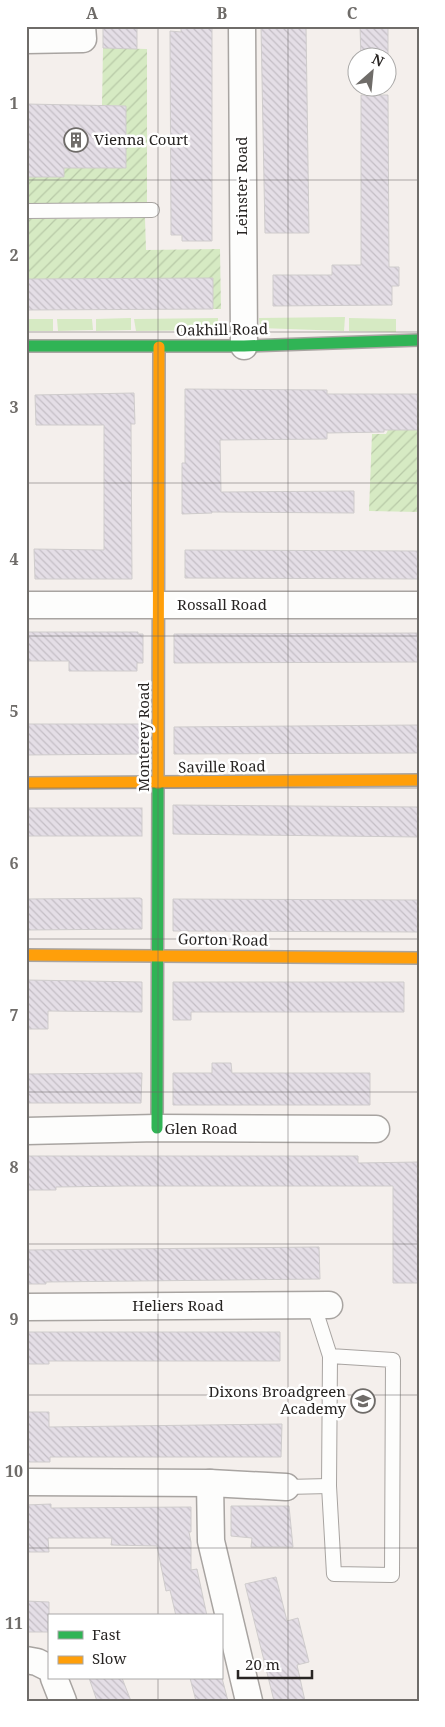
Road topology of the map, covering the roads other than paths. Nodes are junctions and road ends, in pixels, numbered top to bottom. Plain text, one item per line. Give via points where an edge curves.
1 (242, 26) edge
2 (82, 33) edge
3 (26, 40) edge
4 (152, 210) dead end
5 (26, 211) edge
6 (419, 340) edge
7 (26, 346) edge
8 (159, 346) junction
9 (244, 346) junction
10 (159, 604) junction
11 (26, 605) edge
12 (419, 605) edge
13 (419, 780) edge
14 (26, 783) edge
15 (159, 783) junction
16 (26, 955) edge
17 (158, 955) junction
18 (419, 958) edge
19 (158, 1128) junction
20 (376, 1129) dead end
21 (26, 1130) edge
22 (322, 1306) joint
23 (26, 1308) edge
24 (330, 1356) junction
25 (26, 1482) edge
26 (210, 1483) junction
27 (329, 1486) junction
28 (286, 1487) joint
29 (26, 1660) edge
30 (48, 1668) edge
31 (55, 1680) edge
32 (63, 1701) edge
33 (250, 1701) edge

1 - 9 street, Leinster Road
2 - 3 street
4 - 5 lane
6 - 9 street, Oakhill Road
7 - 8 street, Oakhill Road
8 - 9 street, Oakhill Road
8 - 10 street, Monterey Road
10 - 11 street, Rossall Road
10 - 12 street, Rossall Road
10 - 15 street, Monterey Road
13 - 15 street, Saville Road
14 - 15 street, Saville Road
15 - 17 street, Monterey Road
16 - 17 street, Gorton Road
17 - 18 street, Gorton Road
17 - 19 street, Monterey Road
19 - 20 street, Glen Road
19 - 21 street, Glen Road
22 - 23 street, Heliers Road
22 - 24 lane
24 - 27 lane
24 - 27 lane via 393,1360 392,1575 334,1574
25 - 26 street
26 - 28 street
26 - 33 street via 211,1541
27 - 28 lane
29 - 30 street
31 - 32 street

